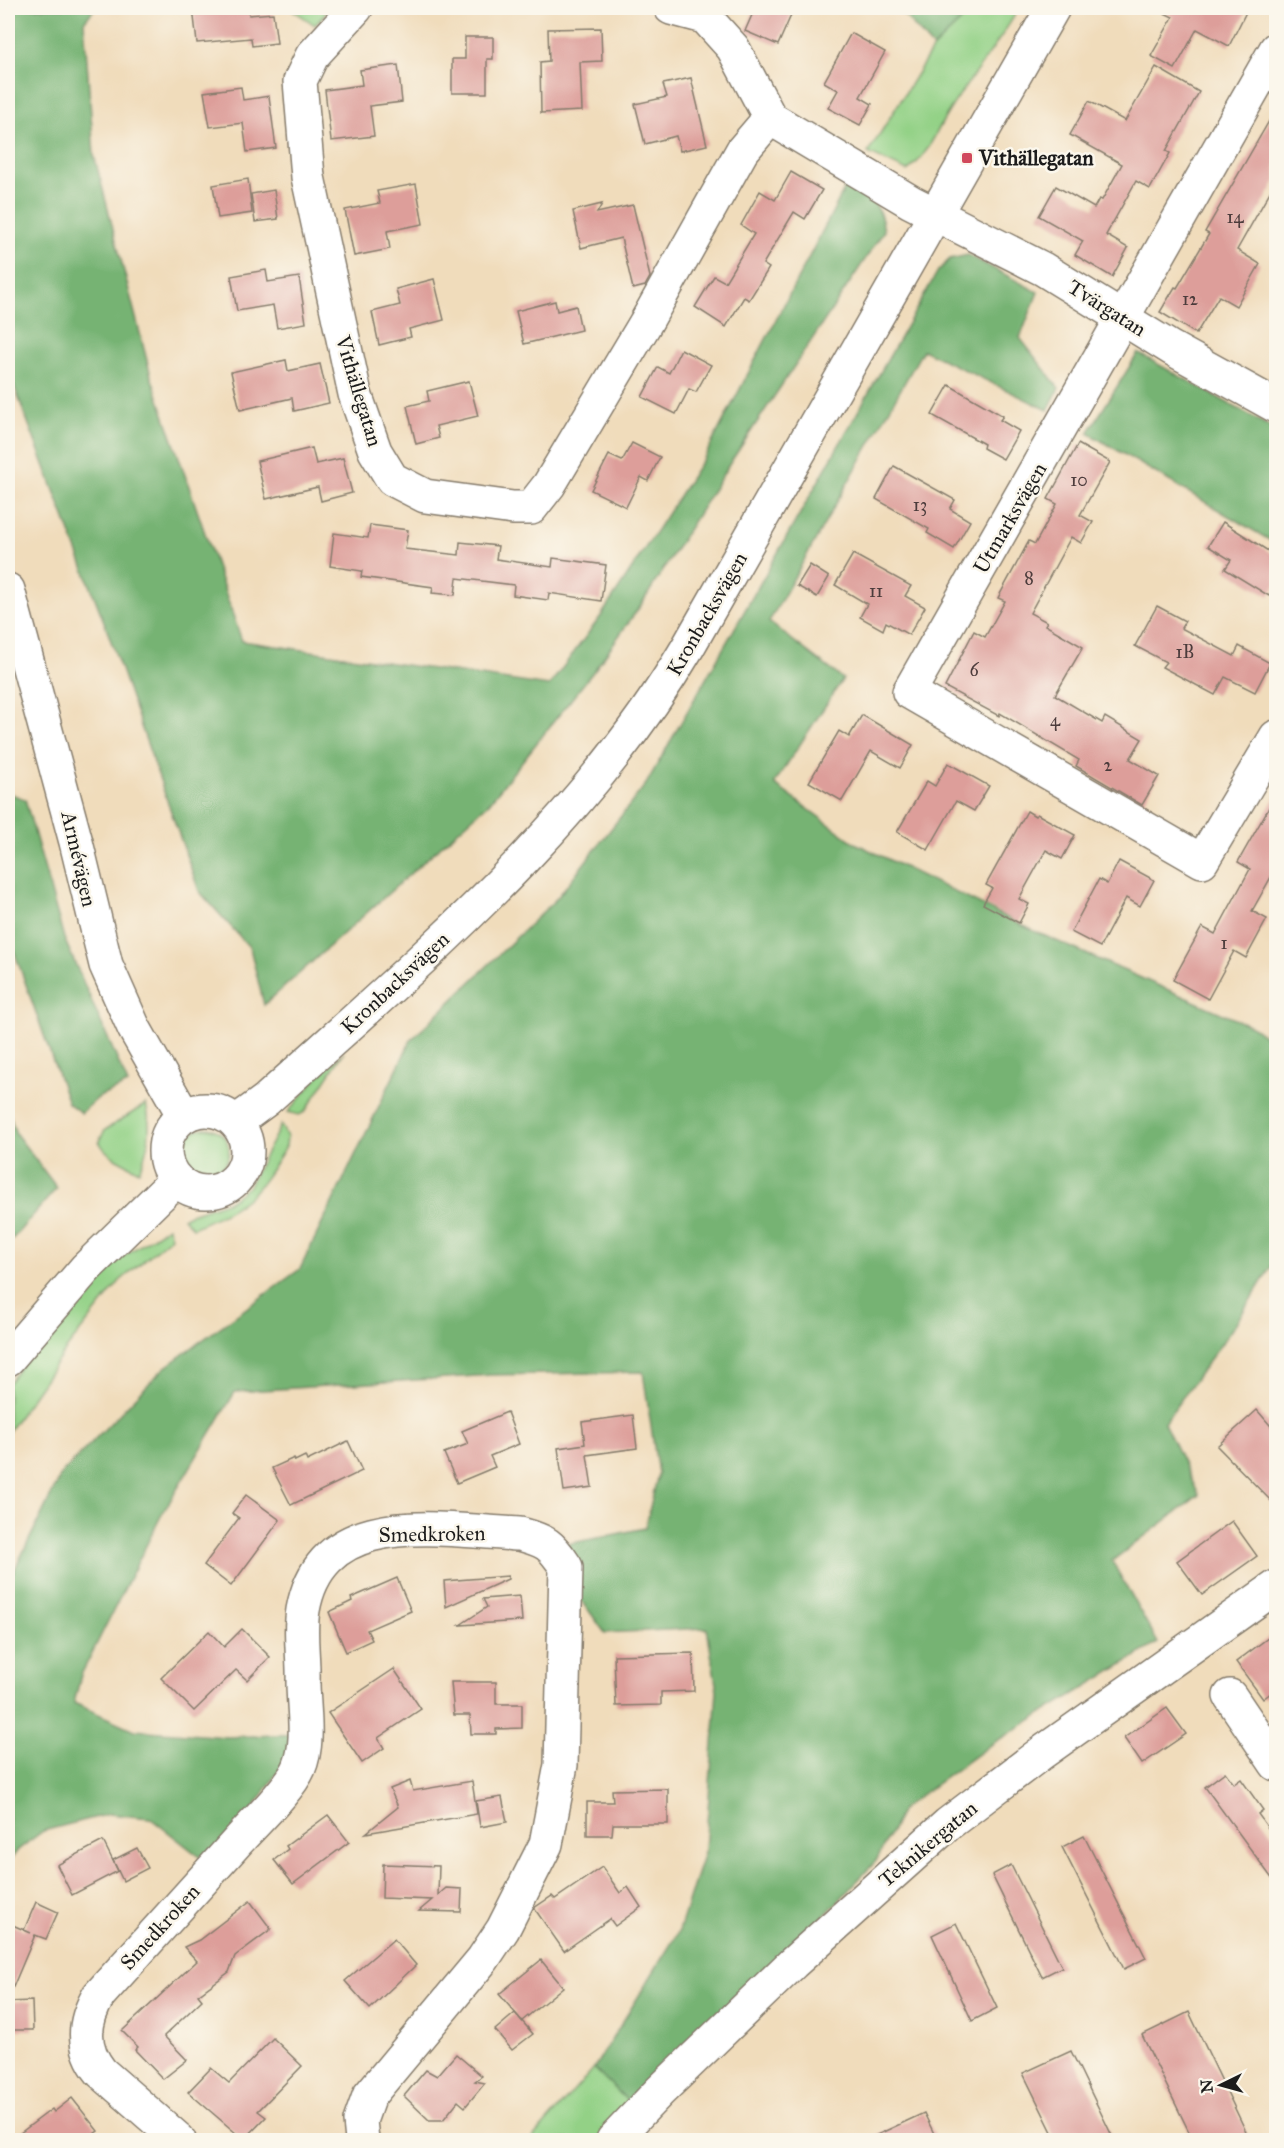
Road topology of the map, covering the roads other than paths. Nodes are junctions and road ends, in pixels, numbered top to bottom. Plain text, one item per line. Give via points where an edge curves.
1 (356, 8) edge
2 (671, 8) edge
3 (1053, 8) edge
4 (1276, 49) edge
5 (770, 118) junction
6 (935, 214) junction
7 (1122, 318) junction
8 (1276, 406) edge
9 (8, 590) edge
10 (1276, 736) edge
11 (184, 1116) junction
12 (236, 1122) junction
13 (176, 1180) junction
14 (8, 1359) edge
15 (1276, 1587) edge
16 (1230, 1696) dead end
17 (1276, 1764) edge
18 (179, 2140) edge
19 (362, 2140) edge
20 (613, 2140) edge

1 - 5 street, Vithällegatan via 312,56 300,81 308,177 355,394 375,450 392,479 425,496 531,508 549,485 645,324 741,151
2 - 5 street via 705,18 733,48
3 - 6 street, Kronbacksvägen
4 - 7 street, Utmarksvägen
5 - 6 street
6 - 7 street, Tvärgatan via 1043,269
6 - 12 street, Kronbacksvägen via 688,647 635,730 596,781 492,891 291,1077
7 - 8 street, Tvärgatan
7 - 10 street, Utmarksvägen via 909,692 1202,861
9 - 11 street, Armévägen via 105,964 134,1028
11 - 12 street via 195,1111 217,1111
11 - 13 street via 175,1124 165,1146 165,1158
12 - 13 street via 247,1152 235,1181 212,1192 192,1190
13 - 14 street via 86,1268
15 - 20 street, Teknikergatan via 948,1824 793,1963
16 - 17 street
18 - 19 street, Smedkroken via 93,2061 86,2039 88,2014 99,1995 262,1815 299,1768 304,1745 302,1619 309,1589 328,1557 346,1543 378,1531 520,1534 542,1540 553,1546 566,1567 561,1765 546,1844 503,1929 483,1959 369,2096 360,2121

